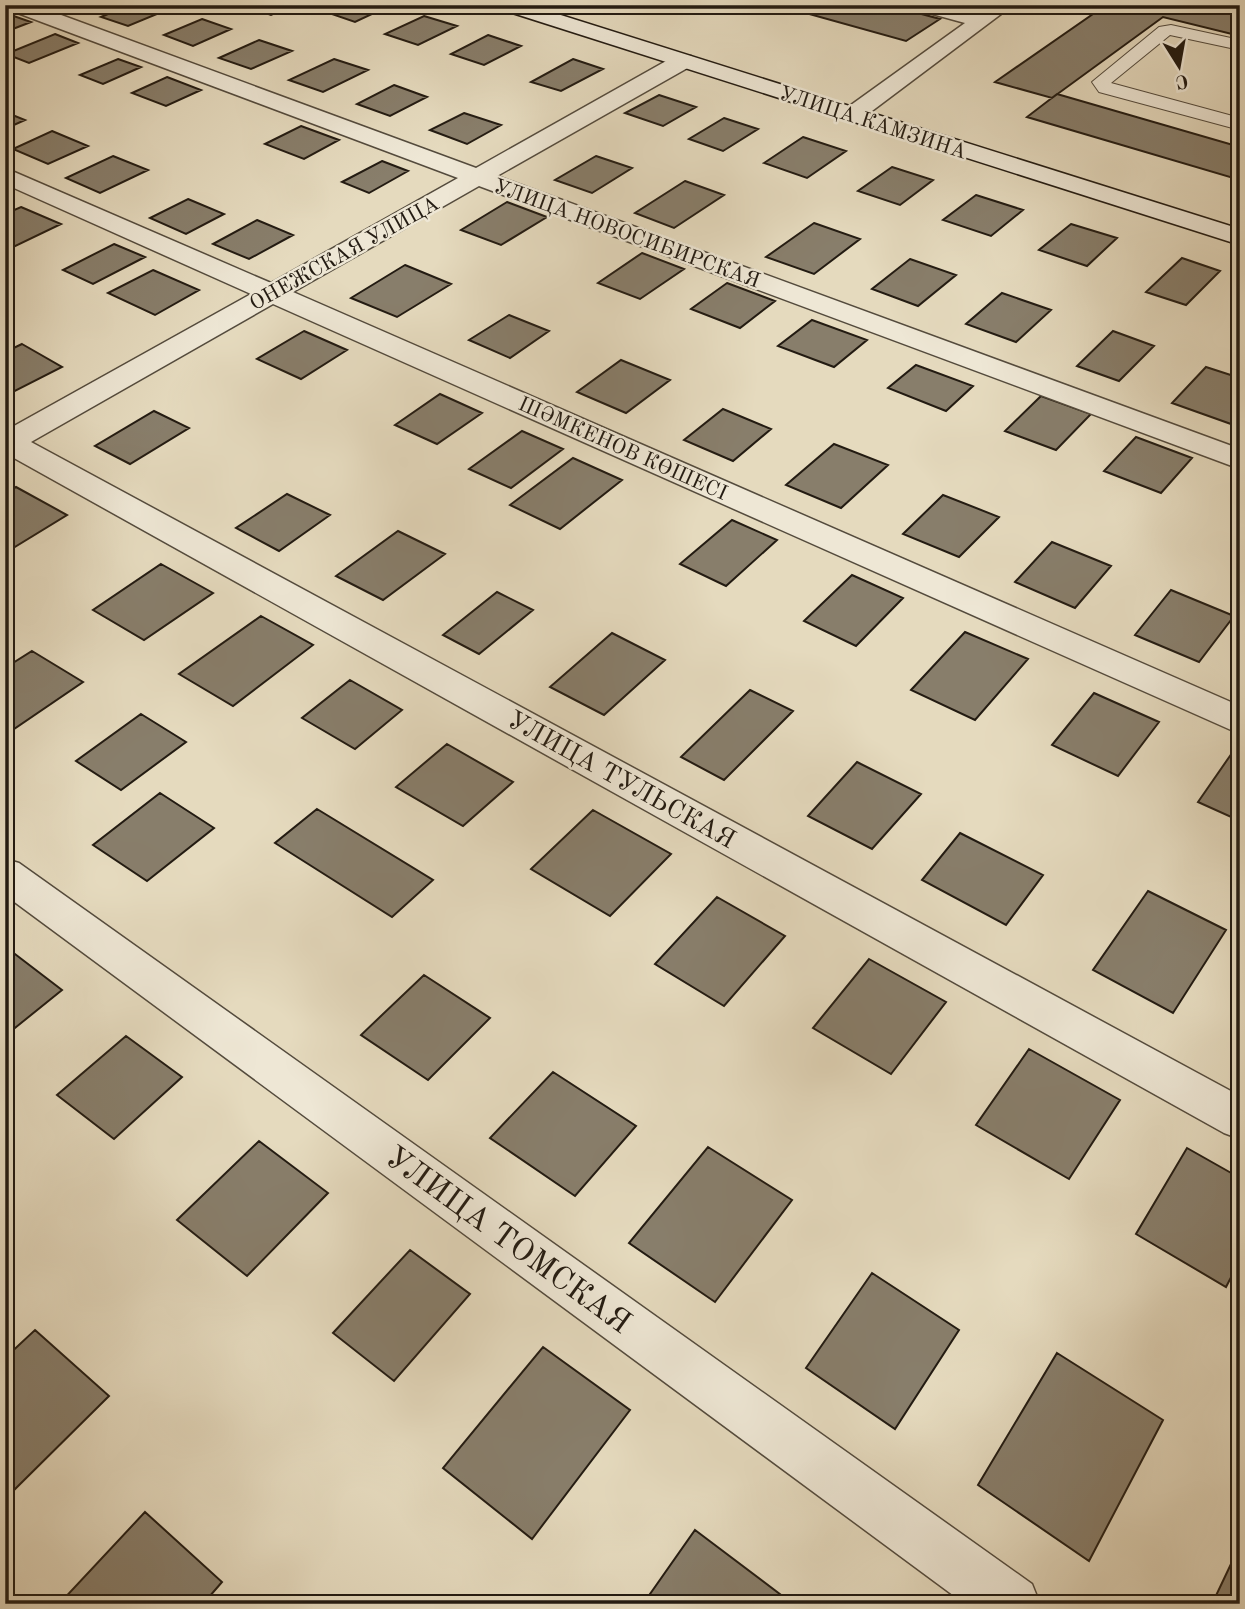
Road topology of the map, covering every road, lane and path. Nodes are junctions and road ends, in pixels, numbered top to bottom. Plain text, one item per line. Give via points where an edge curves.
1 (14, 5) edge
2 (507, 5) edge
3 (920, 5) edge
4 (1003, 5) edge
5 (981, 21) junction
6 (1240, 45) edge
7 (683, 61) junction
8 (852, 115) junction
9 (1240, 124) edge
10 (5, 175) edge
11 (477, 178) junction
12 (1240, 237) edge
13 (273, 293) junction
14 (6, 442) edge
15 (1240, 460) edge
16 (1240, 720) edge
17 (5, 874) edge
18 (1240, 1119) edge
19 (1012, 1604) edge

1 - 11 street, УЛИЦА НОВОСИБИРСКАЯ
2 - 7 street, УЛИЦА КАМЗИНА
3 - 5 street
4 - 5 street
5 - 8 street
6 - 9 lane via 1171,30 1101,82 1106,88
7 - 8 street, УЛИЦА КАМЗИНА
7 - 11 street, ОНЕЖСКАЯ УЛИЦА
8 - 12 street, УЛИЦА КАМЗИНА
10 - 13 street, ШӘМКЕНОВ КӨШЕСІ
11 - 13 street, ОНЕЖСКАЯ УЛИЦА
11 - 15 street, УЛИЦА НОВОСИБИРСКАЯ
13 - 14 street, ОНЕЖСКАЯ УЛИЦА
13 - 16 street, ШӘМКЕНОВ КӨШЕСІ
14 - 18 street, УЛИЦА ТУЛЬСКАЯ
17 - 19 street, УЛИЦА ТОМСКАЯ

